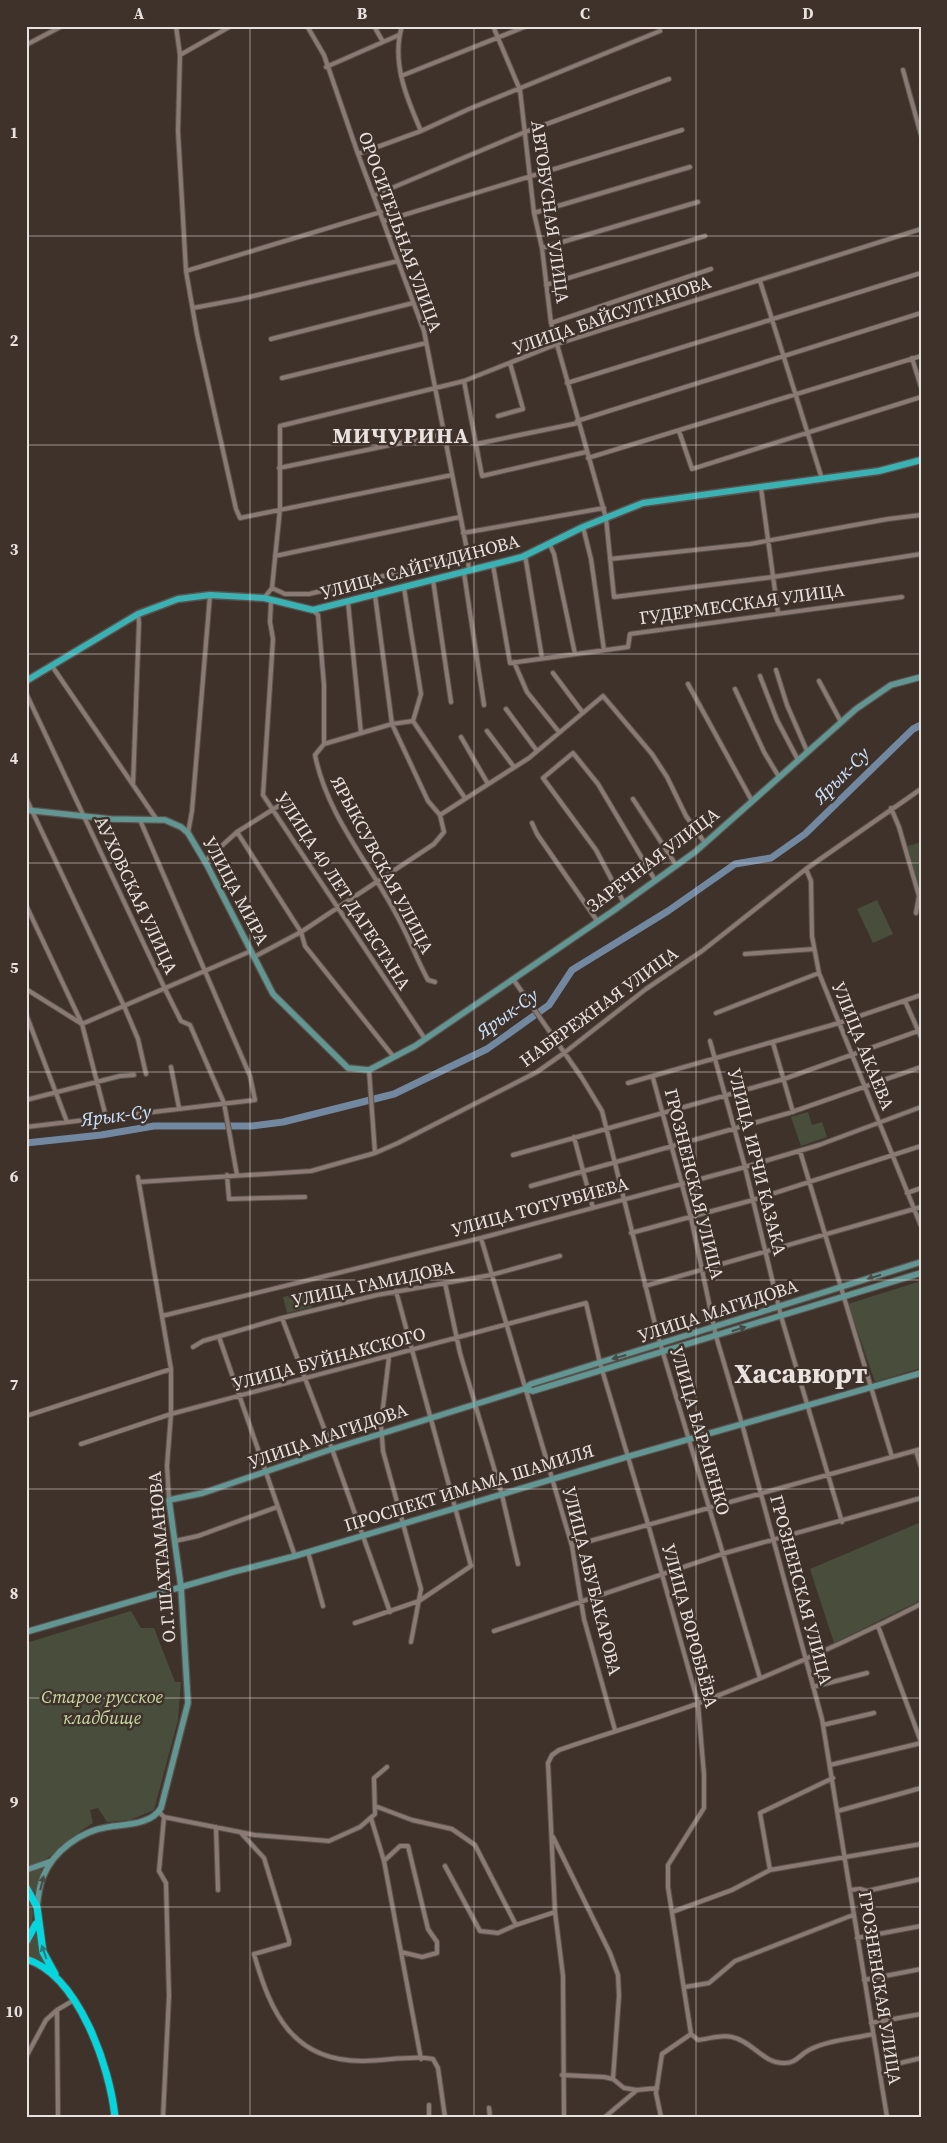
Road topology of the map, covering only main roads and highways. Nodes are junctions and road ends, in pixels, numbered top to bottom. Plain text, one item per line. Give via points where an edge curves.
1 (921, 460) edge
2 (921, 677) edge
3 (26, 681) edge
4 (29, 811) edge
5 (369, 1070) joint
6 (921, 1262) edge
7 (921, 1273) edge
8 (921, 1372) edge
9 (524, 1389) junction
10 (170, 1500) joint
11 (181, 1587) junction
12 (26, 1632) edge
13 (52, 1861) junction
14 (26, 1870) edge
15 (26, 1887) edge
16 (37, 1907) junction
17 (37, 1921) junction
18 (26, 1942) edge
19 (26, 1959) edge
20 (58, 1981) junction
21 (114, 2117) edge

1 - 3 main road, УЛИЦА САЙГИДИНОВА via 879,471 643,503 583,527 525,556 313,610 267,600 210,595 178,599 138,614
2 - 5 main road, ЗАРЕЧНАЯ УЛИЦА via 891,685 856,708 676,865 425,1040
4 - 5 main road, УЛИЦА МИРА via 174,822 188,833 205,861 273,994 348,1068
6 -> 9 main road, УЛИЦА МАГИДОВА via 531,1384
9 -> 7 main road, УЛИЦА МАГИДОВА via 533,1391 602,1371
8 - 11 main road, ПРОСПЕКТ ИМАМА ШАМИЛЯ
9 - 10 main road, УЛИЦА МАГИДОВА via 203,1493
10 - 11 main road, О.Г.ШАХТАМАНОВА
11 - 12 main road, ПРОСПЕКТ ИМАМА ШАМИЛЯ
11 - 13 main road, О.Г.ШАХТАМАНОВА via 188,1703 158,1812 133,1824 95,1830 80,1837
13 - 14 main road
16 -> 13 main road via 42,1878
15 - 16 highway
16 - 17 highway
17 - 18 highway
20 -> 17 highway via 43,1952
19 - 20 highway via 40,1964
20 - 21 highway via 74,2000 94,2037 109,2078

